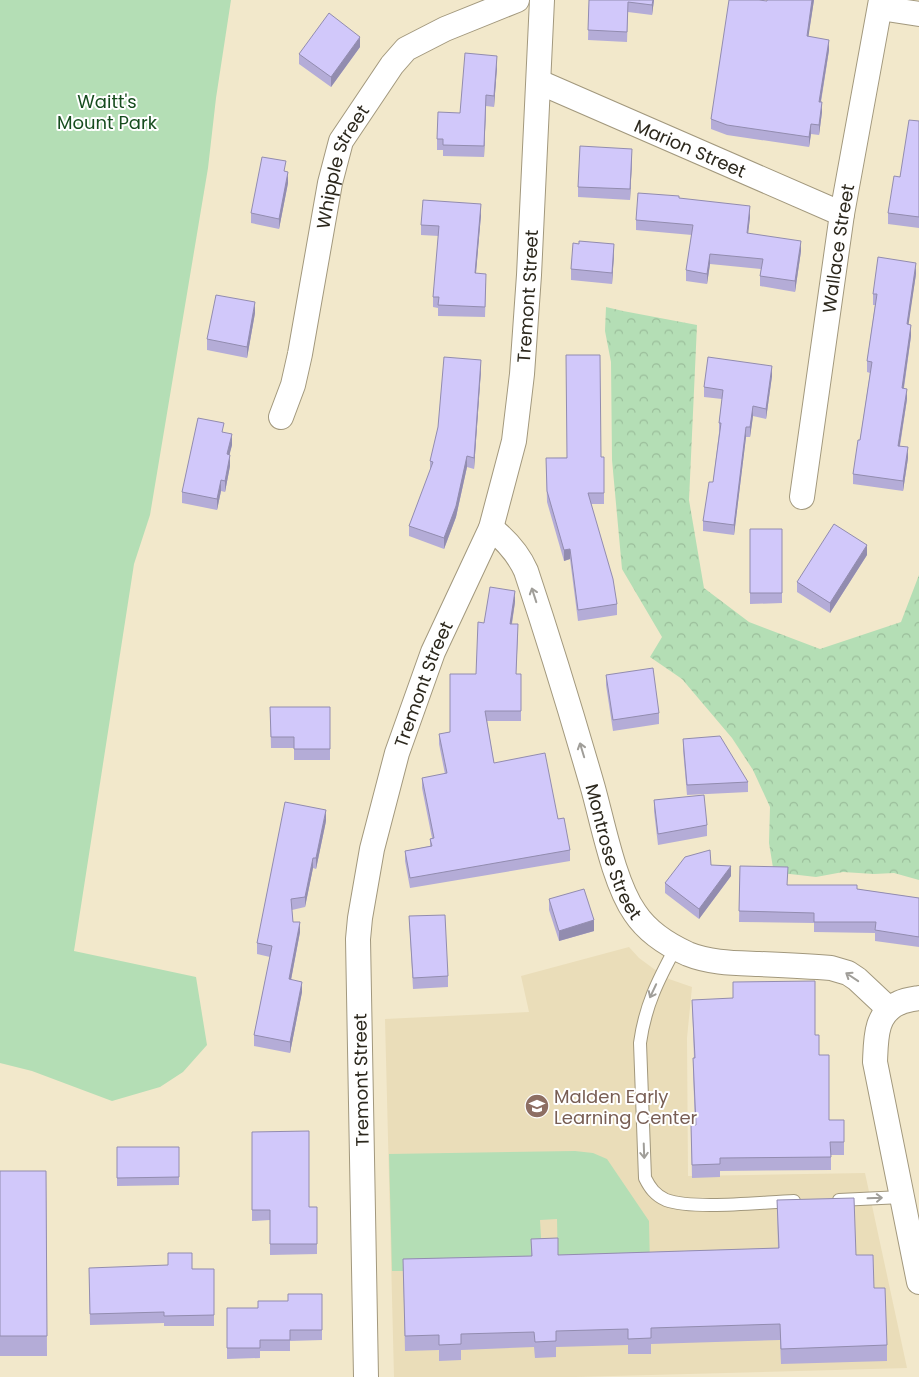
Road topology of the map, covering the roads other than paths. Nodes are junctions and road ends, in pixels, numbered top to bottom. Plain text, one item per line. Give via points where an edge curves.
1 (517, 0) edge
2 (542, 0) edge
3 (881, 4) edge
4 (919, 14) edge
5 (538, 82) junction
6 (842, 214) junction
7 (281, 417) dead end
8 (802, 497) dead end
9 (490, 528) junction
10 (676, 947) junction
11 (919, 998) edge
12 (889, 1009) junction
13 (902, 1198) junction
14 (823, 1200) edge
15 (803, 1201) edge
16 (919, 1282) edge
17 (366, 1377) edge

1 - 7 street, Whipple Street via 406,49 341,141 330,183 296,369
2 - 5 street, Tremont Street
3 - 4 street
3 - 6 street, Wallace Street
5 - 6 street, Marion Street
5 - 9 street, Tremont Street via 522,374 514,441
6 - 8 street, Wallace Street
10 -> 9 street, Montrose Street via 647,928 626,899 526,571 503,537
9 - 17 street, Tremont Street via 433,652 397,753 372,849 360,918
12 -> 10 street, Montrose Street via 848,973 838,970 722,962 702,959
10 -> 15 lane via 650,999 640,1043 646,1178 650,1188 666,1200 682,1203
11 - 12 street via 900,1002
12 - 13 street via 879,1026 875,1062
14 -> 13 lane
13 - 16 street

